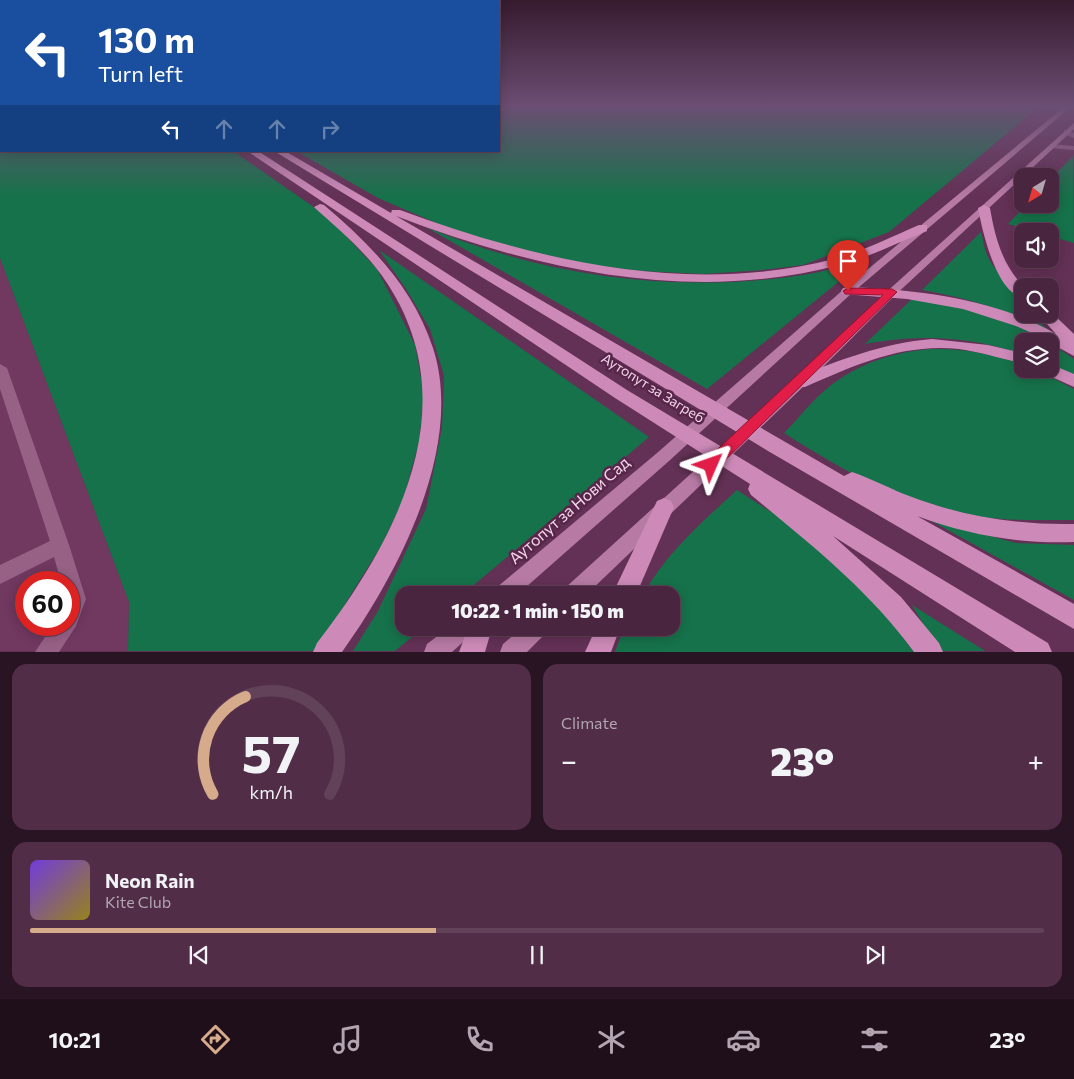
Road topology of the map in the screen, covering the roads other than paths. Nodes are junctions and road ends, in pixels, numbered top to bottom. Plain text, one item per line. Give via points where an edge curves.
1 (1040, 136) edge
2 (1067, 136) edge
3 (1053, 146) junction
4 (1074, 148) edge
5 (252, 152) edge
6 (280, 152) edge
7 (1001, 177) junction
8 (300, 186) junction
9 (350, 194) junction
10 (984, 208) junction
11 (923, 228) junction
12 (1014, 283) edge
13 (848, 291) junction
14 (892, 292) junction
15 (1054, 323) edge
16 (1074, 343) edge
17 (1074, 351) edge
18 (1014, 356) edge
19 (0, 368) edge
20 (1059, 374) edge
21 (1074, 382) edge
22 (799, 383) junction
23 (775, 446) junction
24 (664, 508) junction
25 (800, 515) junction
26 (1074, 533) edge
27 (60, 545) junction
28 (68, 571) edge
29 (0, 575) edge
30 (514, 586) edge
31 (582, 586) edge
32 (628, 586) edge
33 (1074, 618) edge
34 (57, 636) edge
35 (454, 636) edge
36 (477, 636) edge
37 (528, 636) edge
38 (605, 636) edge
39 (46, 652) edge
40 (326, 652) edge
41 (435, 652) edge
42 (472, 652) edge
43 (511, 652) edge
44 (598, 652) edge
45 (930, 652) edge
46 (1039, 652) edge

1 - 7 main road
2 - 3 main road
3 - 4 lane
3 - 7 main road
5 - 8 highway, Аутопут за Загреб
6 - 9 highway, Аутопут за Загреб
7 - 10 main road
7 - 11 main road, Аутопут за Нови Сад via 959,199
8 - 25 highway, Аутопут за Загреб via 702,444
8 - 40 highway via 370,253 387,274 424,344 431,378 431,419 421,477 399,538 373,586
9 - 11 highway via 420,222 504,249 575,267 708,278 780,273 845,260
9 - 23 highway, Аутопут за Загреб
10 - 12 highway via 989,238 998,263
10 - 14 main road
11 - 13 main road, Аутопут за Нови Сад
13 - 14 highway
13 - 30 main road, Аутопут за Нови Сад via 664,457
14 - 17 highway via 942,299 993,312 1038,330
14 - 22 main road
15 - 16 highway
18 - 22 highway via 975,346 924,343 870,353
19 - 27 lane
20 - 21 highway
22 - 24 main road
23 - 26 highway via 926,512 1024,533
23 - 33 highway, Аутопут за Загреб
24 - 31 main road
24 - 32 highway
25 - 45 highway via 888,600
25 - 46 highway
27 - 28 lane
27 - 29 lane
34 - 39 lane
35 - 41 main road
36 - 42 highway
37 - 43 main road
38 - 44 highway

